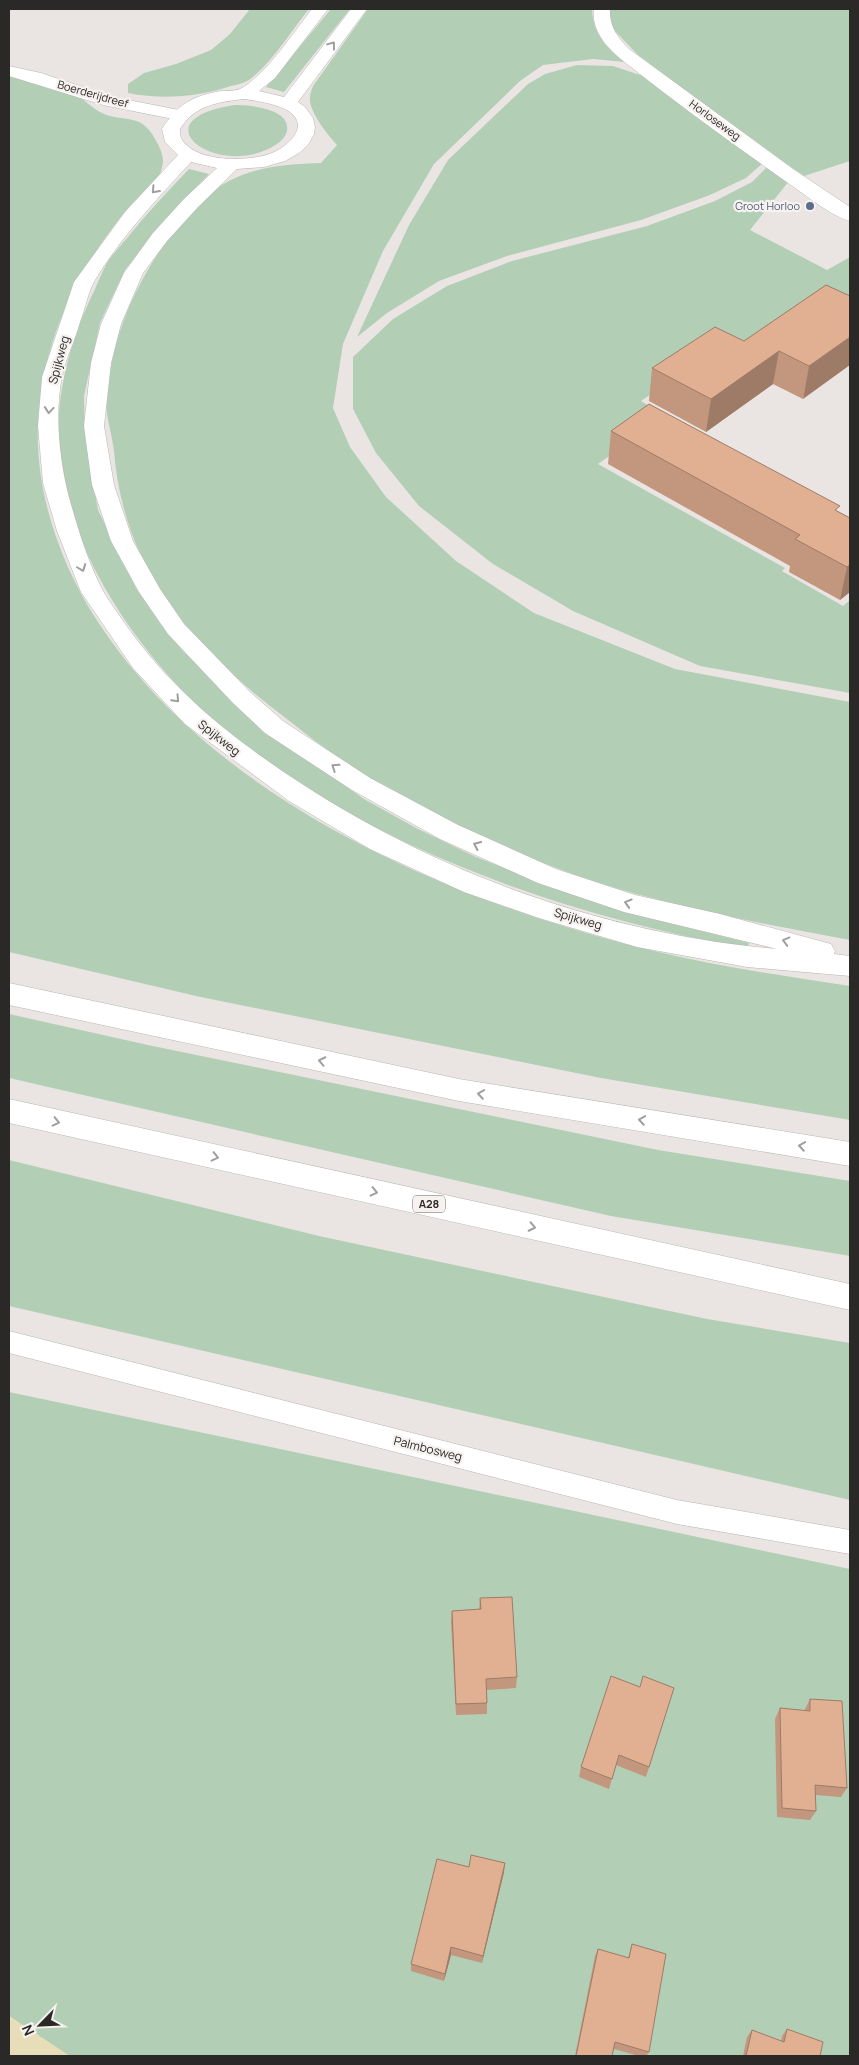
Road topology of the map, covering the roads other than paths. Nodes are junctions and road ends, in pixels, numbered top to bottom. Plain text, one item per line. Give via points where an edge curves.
1 (320, 9) edge
2 (359, 9) edge
3 (602, 9) edge
4 (9, 71) edge
5 (244, 94) junction
6 (287, 104) junction
7 (178, 115) junction
8 (188, 154) junction
9 (232, 164) junction
10 (850, 216) edge
11 (850, 958) edge
12 (850, 966) edge
13 (9, 994) edge
14 (9, 1111) edge
15 (850, 1154) edge
16 (850, 1297) edge
17 (9, 1342) edge
18 (850, 1542) edge

1 - 5 main road via 269,74
6 -> 2 main road
3 - 10 main road, Horloseweg via 601,21 609,38 618,46 762,155
4 - 7 main road, Boerderijdreef via 109,101
5 - 6 main road via 268,97
5 - 7 main road via 195,104
6 - 9 main road via 306,122 306,132 300,142 289,152 273,159
7 - 8 main road via 171,129 174,142
8 - 9 main road
8 -> 12 main road, Spijkweg via 132,216 84,282 52,378 48,426 54,483 68,531 92,592 141,662 194,718 298,795 378,842 473,885 637,937 747,957
11 -> 9 main road via 633,905 547,876 449,832 361,784 274,727 176,629 150,592 122,541 103,485 94,426 100,363 111,324 134,272 160,237
15 -> 13 main road via 459,1090
14 -> 16 main road, A28
17 - 18 lane, Palmbosweg via 677,1512

